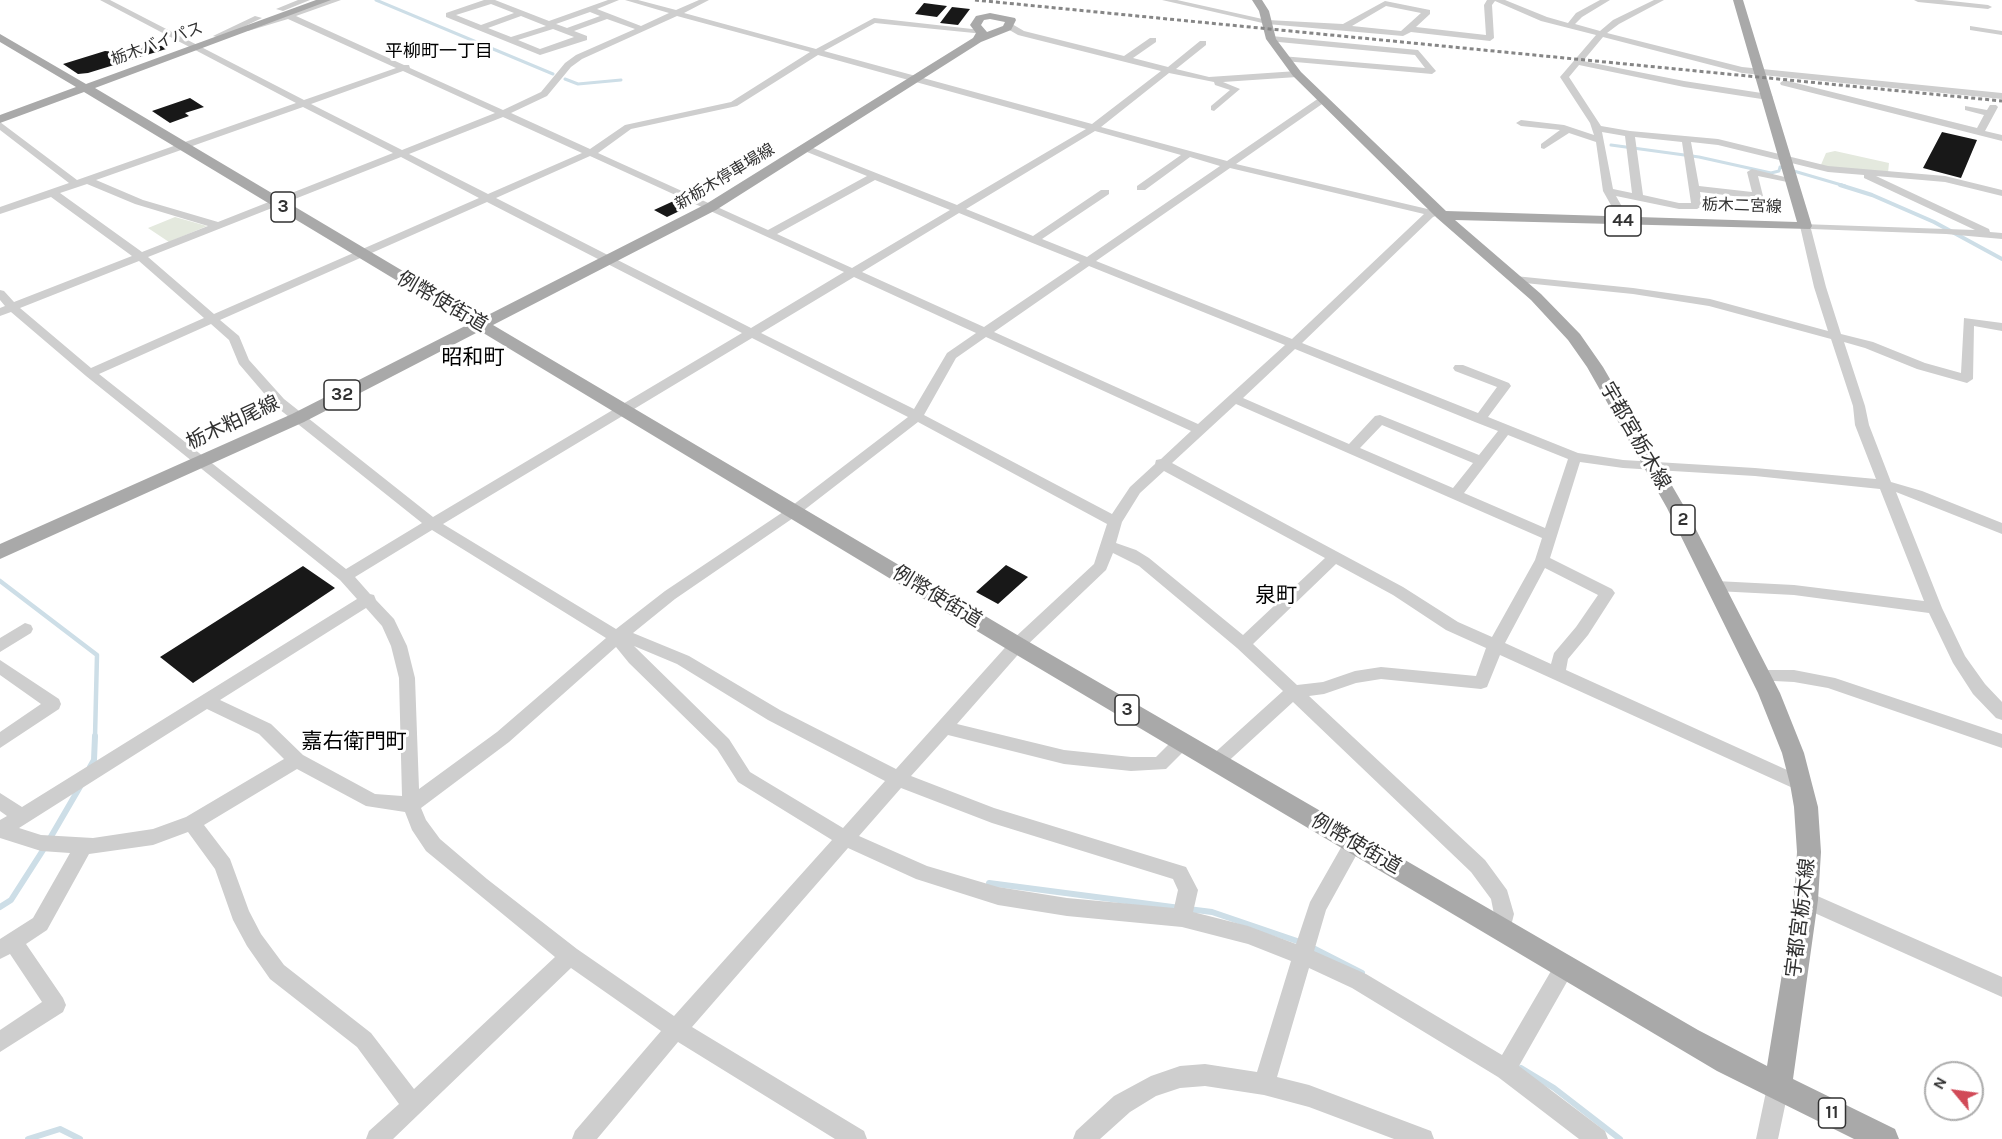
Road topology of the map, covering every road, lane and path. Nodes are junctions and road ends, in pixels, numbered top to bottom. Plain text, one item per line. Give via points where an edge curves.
1 (104, 0) edge
2 (306, 0) edge
3 (615, 0) edge
4 (629, 0) edge
5 (705, 0) edge
6 (1166, 0) edge
7 (1257, 0) edge
8 (1491, 0) edge
9 (1498, 0) edge
10 (1606, 0) edge
11 (1660, 0) edge
12 (1738, 0) edge
13 (1918, 0) edge
14 (1981, 0) edge
15 (327, 1) edge
16 (489, 1) edge
17 (590, 9) junction
18 (521, 13) junction
19 (675, 13) junction
20 (289, 15) junction
21 (607, 16) junction
22 (1267, 22) junction
23 (551, 25) junction
24 (1009, 26) junction
25 (1569, 26) junction
26 (1344, 27) junction
27 (480, 28) junction
28 (640, 28) junction
29 (1973, 28) dead end
30 (1409, 29) junction
31 (567, 31) junction
32 (978, 32) junction
33 (996, 32) junction
34 (1021, 33) junction
35 (2002, 33) edge
36 (1601, 35) junction
37 (216, 36) junction
38 (0, 37) edge
39 (582, 37) junction
40 (1271, 39) junction
41 (512, 40) junction
42 (1153, 40) dead end
43 (1203, 43) dead end
44 (603, 45) junction
45 (192, 47) junction
46 (816, 52) junction
47 (1284, 58) junction
48 (1126, 59) junction
49 (1576, 62) junction
50 (406, 67) junction
51 (1169, 70) junction
52 (1297, 74) junction
53 (1761, 76) junction
54 (915, 80) junction
55 (1216, 80) junction
56 (84, 86) junction
57 (2002, 96) edge
58 (1767, 97) junction
59 (1322, 100) junction
60 (302, 104) junction
61 (1214, 108) dead end
62 (1968, 108) dead end
63 (505, 113) junction
64 (0, 114) edge
65 (0, 120) edge
66 (1521, 123) dead end
67 (0, 125) edge
68 (1093, 128) junction
69 (1596, 128) junction
70 (1567, 130) junction
71 (1980, 132) junction
72 (1630, 134) junction
73 (2002, 138) edge
74 (1686, 139) junction
75 (1599, 140) junction
76 (182, 146) junction
77 (1544, 146) dead end
78 (805, 148) junction
79 (592, 152) junction
80 (401, 154) junction
81 (1188, 154) junction
82 (1226, 165) junction
83 (1789, 170) junction
84 (1862, 174) junction
85 (875, 176) junction
86 (87, 180) junction
87 (76, 184) junction
88 (1141, 188) dead end
89 (1694, 188) junction
90 (1608, 191) junction
91 (51, 192) junction
92 (1105, 192) dead end
93 (2002, 193) edge
94 (1638, 197) junction
95 (487, 198) junction
96 (278, 203) junction
97 (711, 207) junction
98 (959, 210) junction
99 (0, 211) edge
100 (1436, 214) junction
101 (1624, 221) junction
102 (219, 226) junction
103 (1805, 226) junction
104 (771, 233) junction
105 (1999, 236) edge
106 (1034, 240) junction
107 (360, 254) junction
108 (141, 256) junction
109 (607, 260) junction
110 (1090, 262) junction
111 (855, 272) junction
112 (1515, 279) junction
113 (0, 294) edge
114 (6, 309) edge
115 (212, 319) junction
116 (480, 325) junction
117 (2002, 327) edge
118 (987, 331) junction
119 (752, 333) junction
120 (1834, 336) junction
121 (1294, 344) junction
122 (1459, 368) dead end
123 (90, 373) junction
124 (1234, 399) junction
125 (623, 410) junction
126 (917, 416) junction
127 (298, 418) junction
128 (1480, 419) junction
129 (1506, 429) junction
130 (1200, 430) junction
131 (1351, 450) junction
132 (1575, 457) junction
133 (1481, 461) junction
134 (202, 462) junction
135 (1161, 464) junction
136 (1653, 466) junction
137 (1886, 485) junction
138 (1455, 495) junction
139 (794, 511) junction
140 (1115, 522) junction
141 (433, 524) junction
142 (2002, 529) edge
143 (1550, 536) junction
144 (1108, 546) junction
145 (2, 550) edge
146 (1334, 558) junction
147 (1542, 560) junction
148 (345, 576) junction
149 (1716, 586) junction
150 (369, 600) junction
151 (1934, 608) junction
152 (26, 629) dead end
153 (618, 637) junction
154 (1243, 644) junction
155 (1017, 645) junction
156 (0, 646) edge
157 (1495, 647) junction
158 (0, 666) edge
159 (1557, 675) junction
160 (1760, 675) junction
161 (1293, 692) junction
162 (206, 701) junction
163 (2002, 713) edge
164 (944, 728) junction
165 (0, 741) edge
166 (2002, 741) edge
167 (1182, 742) junction
168 (297, 760) junction
169 (1215, 762) junction
170 (898, 779) junction
171 (1801, 784) junction
172 (0, 801) edge
173 (411, 805) junction
174 (22, 816) junction
175 (192, 823) junction
176 (0, 830) edge
177 (845, 838) junction
178 (1354, 843) junction
179 (84, 846) junction
180 (1806, 900) junction
181 (1182, 918) junction
182 (1502, 928) junction
183 (6, 946) edge
184 (570, 956) junction
185 (1303, 956) junction
186 (1565, 966) junction
187 (2002, 987) edge
188 (676, 1029) junction
189 (0, 1042) edge
190 (1506, 1069) junction
191 (1264, 1084) junction
192 (1778, 1087) junction
193 (413, 1105) junction
194 (377, 1139) edge
195 (583, 1139) edge
196 (856, 1139) edge
197 (1084, 1139) edge
198 (1423, 1139) edge
199 (1597, 1139) edge
200 (1767, 1139) edge
201 (1884, 1139) edge

1 - 45 street
2 - 37 street
3 - 17 street
4 - 19 street
5 - 19 street
6 - 22 street
7 - 22 main road, 宇都宮栃木線 / 2
8 - 30 street via 1490,38
9 - 25 street
10 - 25 street via 1579,15
11 - 36 street via 1616,22
12 - 53 main road, 栃木二宮線
13 - 14 street via 1992,7
15 - 20 main road, 栃木バイパス
15 - 37 main road, 栃木バイパス
16 - 18 street
16 - 27 street via 449,15
17 - 21 street
17 - 23 street
18 - 23 street
18 - 27 street
19 - 28 street
19 - 46 street
20 - 45 main road, 栃木バイパス
20 - 50 street
21 - 28 street
21 - 31 street
22 - 26 street
22 - 40 main road, 宇都宮栃木線 / 2
23 - 31 street
23 - 41 street
24 - 32 main road via 1008,19 990,16 980,18
24 - 33 main road
24 - 34 street
25 - 36 street
26 - 30 street via 1403,34
26 - 30 street via 1386,3 1427,12
27 - 41 street
28 - 44 street
29 - 35 street
31 - 39 street
32 - 33 main road
32 - 46 street via 874,20
32 - 54 main road, 新栃木停車場線
33 - 34 street
34 - 48 street
36 - 49 street
36 - 53 street
37 - 45 main road, 栃木バイパス
38 - 56 main road, 例幣使街道 / 3
39 - 41 street via 540,52
39 - 44 street
40 - 47 main road, 宇都宮栃木線 / 2
40 - 47 street via 1418,53 1432,71
42 - 48 street
43 - 51 street
44 - 63 street via 568,65 544,94
45 - 56 main road, 栃木バイパス
45 - 60 street
46 - 54 street
46 - 79 street via 734,104 628,127
47 - 52 main road, 宇都宮栃木線 / 2
48 - 51 street
49 - 58 street
49 - 69 street via 1564,77
50 - 60 street
50 - 63 street
51 - 55 street
51 - 68 street
52 - 55 street
52 - 59 main road, 宇都宮栃木線 / 2
53 - 57 street
53 - 58 main road, 栃木二宮線
53 - 71 street
54 - 68 street
54 - 78 main road, 新栃木停車場線
55 - 61 street via 1236,89
56 - 64 main road, 栃木バイパス
56 - 65 main road, 栃木バイパス
56 - 76 main road, 例幣使街道 / 3
58 - 83 main road, 栃木二宮線
59 - 82 street
59 - 100 main road, 宇都宮栃木線 / 2
60 - 76 street
60 - 80 street
62 - 71 street via 1992,110
63 - 79 street
63 - 80 street
66 - 70 street
67 - 87 street
68 - 81 street
68 - 98 street
69 - 72 street
69 - 75 street
70 - 75 street
70 - 77 street
71 - 73 street
72 - 74 street
72 - 94 street
74 - 83 street via 1718,142
74 - 89 street
75 - 90 street
76 - 86 street
76 - 96 main road, 例幣使街道 / 3
78 - 85 street
78 - 97 main road, 新栃木停車場線
79 - 95 street
79 - 97 street
80 - 95 street
80 - 96 street
81 - 82 street
81 - 88 street
82 - 100 street
82 - 110 street
83 - 84 street
83 - 89 street via 1752,172 1758,196
83 - 103 main road, 栃木二宮線
84 - 93 street via 1945,179
84 - 105 street
85 - 98 street
85 - 104 street
86 - 87 street
86 - 102 street via 139,202
87 - 91 street
89 - 94 street via 1697,206
90 - 94 street
90 - 101 street
91 - 99 street
91 - 108 street
92 - 106 street
95 - 107 street
95 - 109 street
96 - 102 street
96 - 107 main road, 例幣使街道 / 3
97 - 104 street
97 - 109 main road, 新栃木停車場線
98 - 106 street
98 - 111 street
100 - 101 main road, 栃木二宮線 / 44
100 - 112 main road, 宇都宮栃木線 / 2
100 - 121 street
101 - 103 main road, 栃木二宮線 / 44
102 - 108 street
103 - 105 street
103 - 120 street
104 - 111 street
106 - 110 street
107 - 115 street
107 - 116 main road, 例幣使街道 / 3
108 - 114 street
108 - 115 street
109 - 116 main road, 新栃木停車場線
109 - 119 street
110 - 118 street
110 - 121 street
111 - 118 street
111 - 119 street
112 - 120 street via 1710,303
112 - 136 main road, 宇都宮栃木線 / 2 via 1574,337
113 - 114 street
114 - 123 street
115 - 123 street
115 - 127 street via 235,339 243,361 260,382
116 - 125 main road, 例幣使街道 / 3
116 - 127 main road, 栃木粕尾線 / 32
117 - 120 street via 1968,321 1967,379
118 - 126 street via 951,356
118 - 130 street
119 - 125 street
119 - 126 street
120 - 137 street
121 - 124 street
121 - 128 street
122 - 128 street via 1505,386
123 - 134 street
124 - 130 street
124 - 131 street
125 - 139 main road, 例幣使街道 / 3
125 - 141 street
126 - 139 street
126 - 140 street
127 - 134 main road, 栃木粕尾線 / 32
127 - 141 street
128 - 129 street
129 - 132 street
129 - 133 street
130 - 135 street
131 - 133 street via 1380,419
131 - 138 street
132 - 136 street
132 - 143 street
133 - 138 street
134 - 145 main road, 栃木粕尾線 / 32
134 - 148 street
135 - 140 street via 1135,490
135 - 146 street
136 - 137 street
136 - 149 main road, 宇都宮栃木線 / 2
137 - 142 street
137 - 151 street
138 - 143 street
139 - 153 street via 679,589
139 - 155 main road, 例幣使街道 / 3
140 - 144 street
141 - 148 street
141 - 153 street
143 - 147 street
144 - 154 street via 1144,562
144 - 155 street via 1101,566
146 - 154 street
146 - 157 street
147 - 157 street
147 - 159 street via 1607,593 1560,657
148 - 150 street
149 - 151 street via 1794,590
149 - 160 main road, 宇都宮栃木線 / 2
150 - 162 street
150 - 173 street via 388,623 407,678
151 - 163 street via 1959,659 1979,689
152 - 156 street
153 - 170 street via 683,660 774,715
153 - 173 street via 522,722
153 - 177 street via 635,659 723,744 744,777
154 - 161 street
155 - 164 street
155 - 167 main road, 例幣使街道 / 3
157 - 159 street
157 - 161 street via 1481,683 1381,674
158 - 165 street via 53,704
159 - 171 street
160 - 166 street via 1829,682
160 - 171 main road, 宇都宮栃木線 / 2 via 1793,753
161 - 169 street
161 - 182 street via 1478,866 1500,896
162 - 168 street via 265,729
162 - 174 street
164 - 167 street via 1065,757 1131,765 1160,764
164 - 170 street
167 - 169 main road, 例幣使街道 / 3
168 - 173 street via 372,801
168 - 175 street
169 - 178 main road, 例幣使街道 / 3
170 - 177 street
170 - 181 street via 992,815 1179,873 1188,890
171 - 180 main road, 宇都宮栃木線 / 2 via 1809,852
172 - 174 street
173 - 184 street via 418,824 434,845
174 - 176 street
175 - 179 street via 153,837
175 - 193 street via 223,865 240,914 277,972 364,1040
176 - 179 street via 41,843
177 - 181 street via 923,873 998,896
177 - 188 street
178 - 182 main road, 例幣使街道 / 3
178 - 185 street via 1317,908
179 - 183 street via 40,924
180 - 187 street
180 - 192 main road, 宇都宮栃木線 / 2
181 - 185 street via 1248,935
182 - 186 main road, 例幣使街道 / 3
183 - 189 street via 56,1005
184 - 188 street
184 - 193 street
185 - 190 street via 1359,981
185 - 191 street
186 - 190 street
186 - 192 main road, 例幣使街道 / 3
188 - 195 street
188 - 196 street
190 - 199 street
191 - 197 street via 1205,1075 1180,1077 1150,1087 1122,1104
191 - 198 street via 1309,1096
192 - 200 street
192 - 201 main road, 例幣使街道 / 11
193 - 194 street

